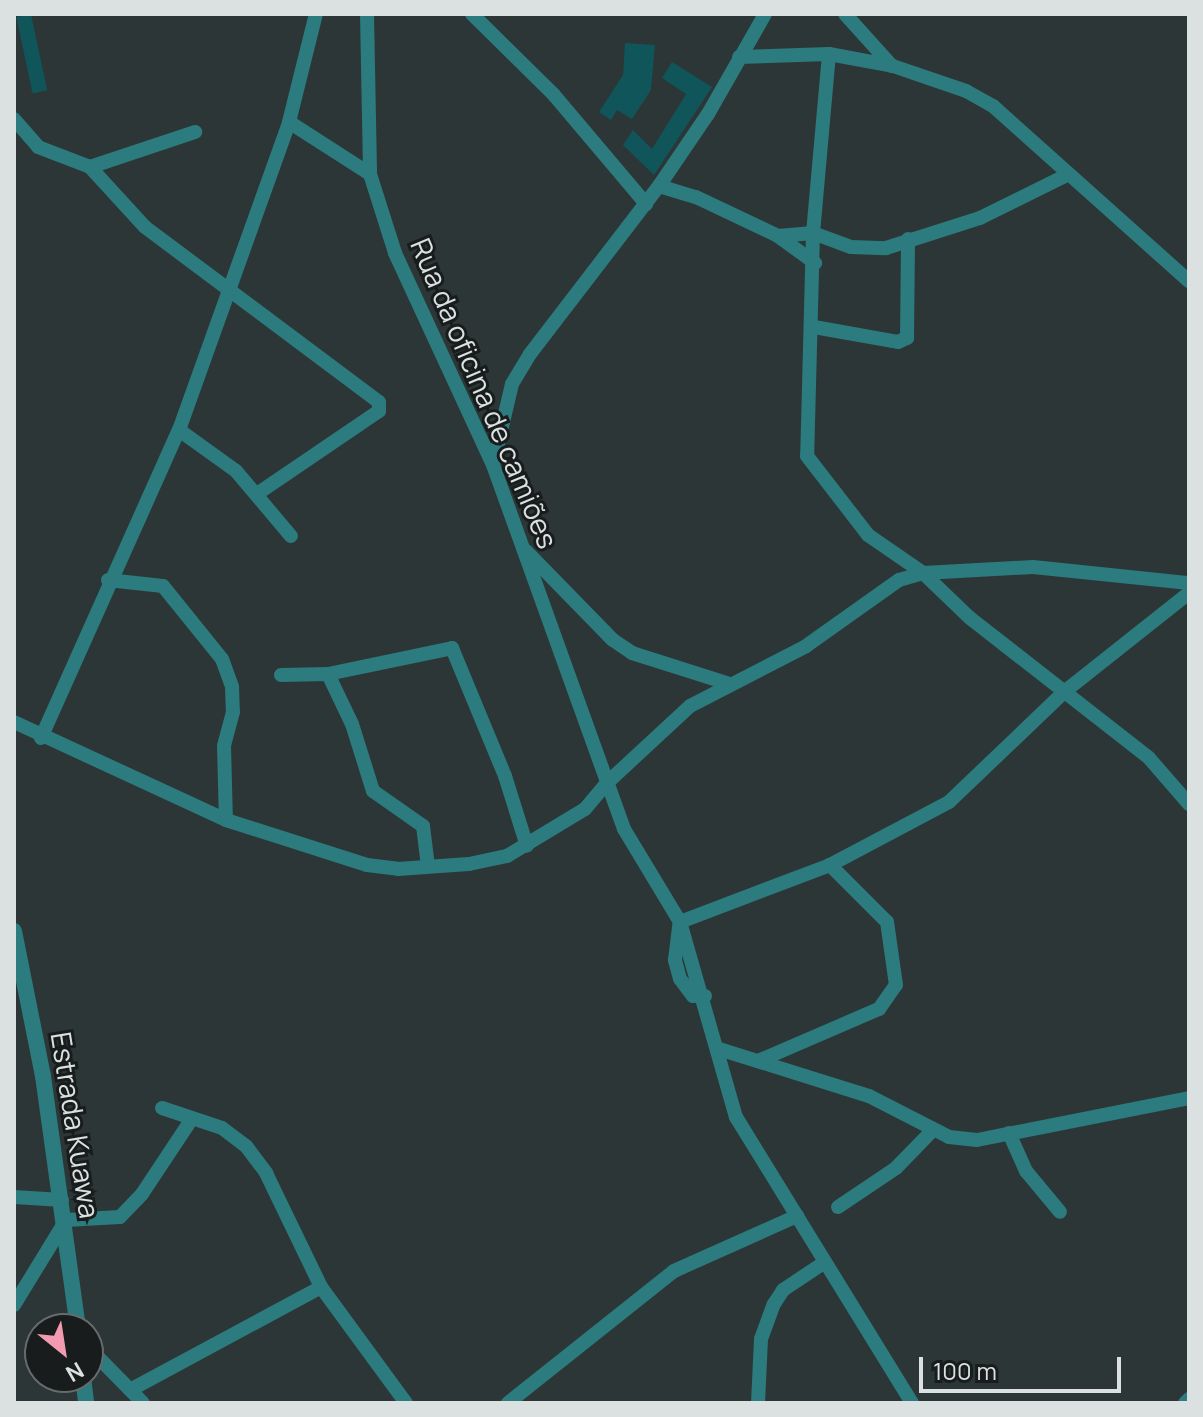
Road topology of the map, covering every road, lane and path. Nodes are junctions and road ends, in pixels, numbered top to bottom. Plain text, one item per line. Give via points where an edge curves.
1 (316, 14) edge
2 (367, 14) edge
3 (472, 14) edge
4 (765, 14) edge
5 (845, 14) edge
6 (829, 54) junction
7 (739, 57) junction
8 (893, 66) junction
9 (14, 119) edge
10 (289, 122) junction
11 (195, 132) dead end
12 (90, 167) junction
13 (370, 174) junction
14 (1067, 175) junction
15 (659, 186) junction
16 (646, 204) junction
17 (813, 233) junction
18 (778, 236) junction
19 (908, 239) junction
20 (815, 263) junction
21 (1189, 281) edge
22 (230, 295) junction
23 (814, 327) junction
24 (179, 430) junction
25 (493, 465) junction
26 (257, 494) junction
27 (291, 536) dead end
28 (526, 551) junction
29 (923, 573) junction
30 (108, 580) junction
31 (1189, 583) edge
32 (1189, 593) edge
33 (328, 674) junction
34 (281, 675) dead end
35 (730, 684) junction
36 (1064, 692) junction
37 (14, 722) edge
38 (41, 738) junction
39 (608, 782) junction
40 (1189, 804) edge
41 (226, 820) junction
42 (527, 846) junction
43 (428, 865) junction
44 (830, 865) junction
45 (680, 922) junction
46 (14, 931) edge
47 (719, 1049) junction
48 (757, 1061) junction
49 (1189, 1098) edge
50 (162, 1108) dead end
51 (191, 1120) junction
52 (932, 1131) junction
53 (1009, 1133) junction
54 (14, 1197) edge
55 (62, 1200) junction
56 (838, 1207) dead end
57 (1060, 1212) dead end
58 (797, 1216) junction
59 (66, 1220) junction
60 (825, 1262) junction
61 (321, 1287) junction
62 (14, 1305) edge
63 (76, 1313) edge
64 (104, 1363) edge
65 (130, 1390) junction
66 (143, 1403) edge
67 (406, 1403) edge
68 (508, 1403) edge
69 (758, 1403) edge
70 (912, 1403) edge

1 - 10 street
2 - 13 street, Rua da oficina de camiões
3 - 16 street via 554,95
4 - 7 street
5 - 8 street
6 - 7 street
6 - 8 street
6 - 17 street
7 - 15 street
8 - 14 street via 993,106
9 - 12 street via 38,147
10 - 13 street
10 - 22 street
11 - 12 street
12 - 22 street via 145,227
13 - 25 street, Rua da oficina de camiões via 395,253
14 - 19 street via 980,218
14 - 21 street
15 - 16 street
15 - 18 street via 696,197
16 - 25 street via 512,384
17 - 18 street
17 - 19 street via 873,249
17 - 20 street
18 - 20 street
19 - 23 street via 907,338 898,342
20 - 23 street
22 - 24 street
22 - 26 street via 382,406
23 - 29 street via 807,456 868,535
24 - 26 street via 236,471
24 - 30 street
25 - 28 street, Rua da oficina de camiões
26 - 27 street
28 - 35 street via 632,653
28 - 39 street, Rua da oficina de camiões
29 - 31 street via 1033,567
29 - 35 street via 881,588 806,646
29 - 36 street
30 - 38 street via 69,685
30 - 41 street via 163,586 222,659 232,687 233,712 224,746
32 - 36 street
33 - 34 street
33 - 42 street via 452,648 505,776
33 - 43 street via 352,724 373,791 423,826
35 - 39 street via 690,706
36 - 40 street via 1149,758
36 - 44 street via 949,802
37 - 38 street
38 - 41 street
39 - 42 street via 585,809
39 - 45 street, Rua da oficina de camiões via 624,829
41 - 43 street via 367,865
42 - 43 street via 507,856
44 - 45 street
44 - 48 street via 887,922 896,985 879,1009
45 - 47 street
46 - 55 street, Estrada Kuawa
47 - 48 street
47 - 58 street via 736,1117
48 - 52 street via 869,1096
49 - 53 street
50 - 51 street
51 - 59 street via 142,1194 120,1217
51 - 61 street via 222,1128 246,1146 266,1173
52 - 53 street via 977,1140
52 - 56 street via 896,1168
53 - 57 street via 1026,1171
54 - 55 street
55 - 59 street, Estrada Kuawa
58 - 60 street
58 - 68 street via 674,1271
59 - 62 street
59 - 63 street, Estrada Kuawa
60 - 69 street via 783,1290 774,1304 761,1339
60 - 70 street
61 - 65 street
61 - 67 street
64 - 65 street
65 - 66 street

